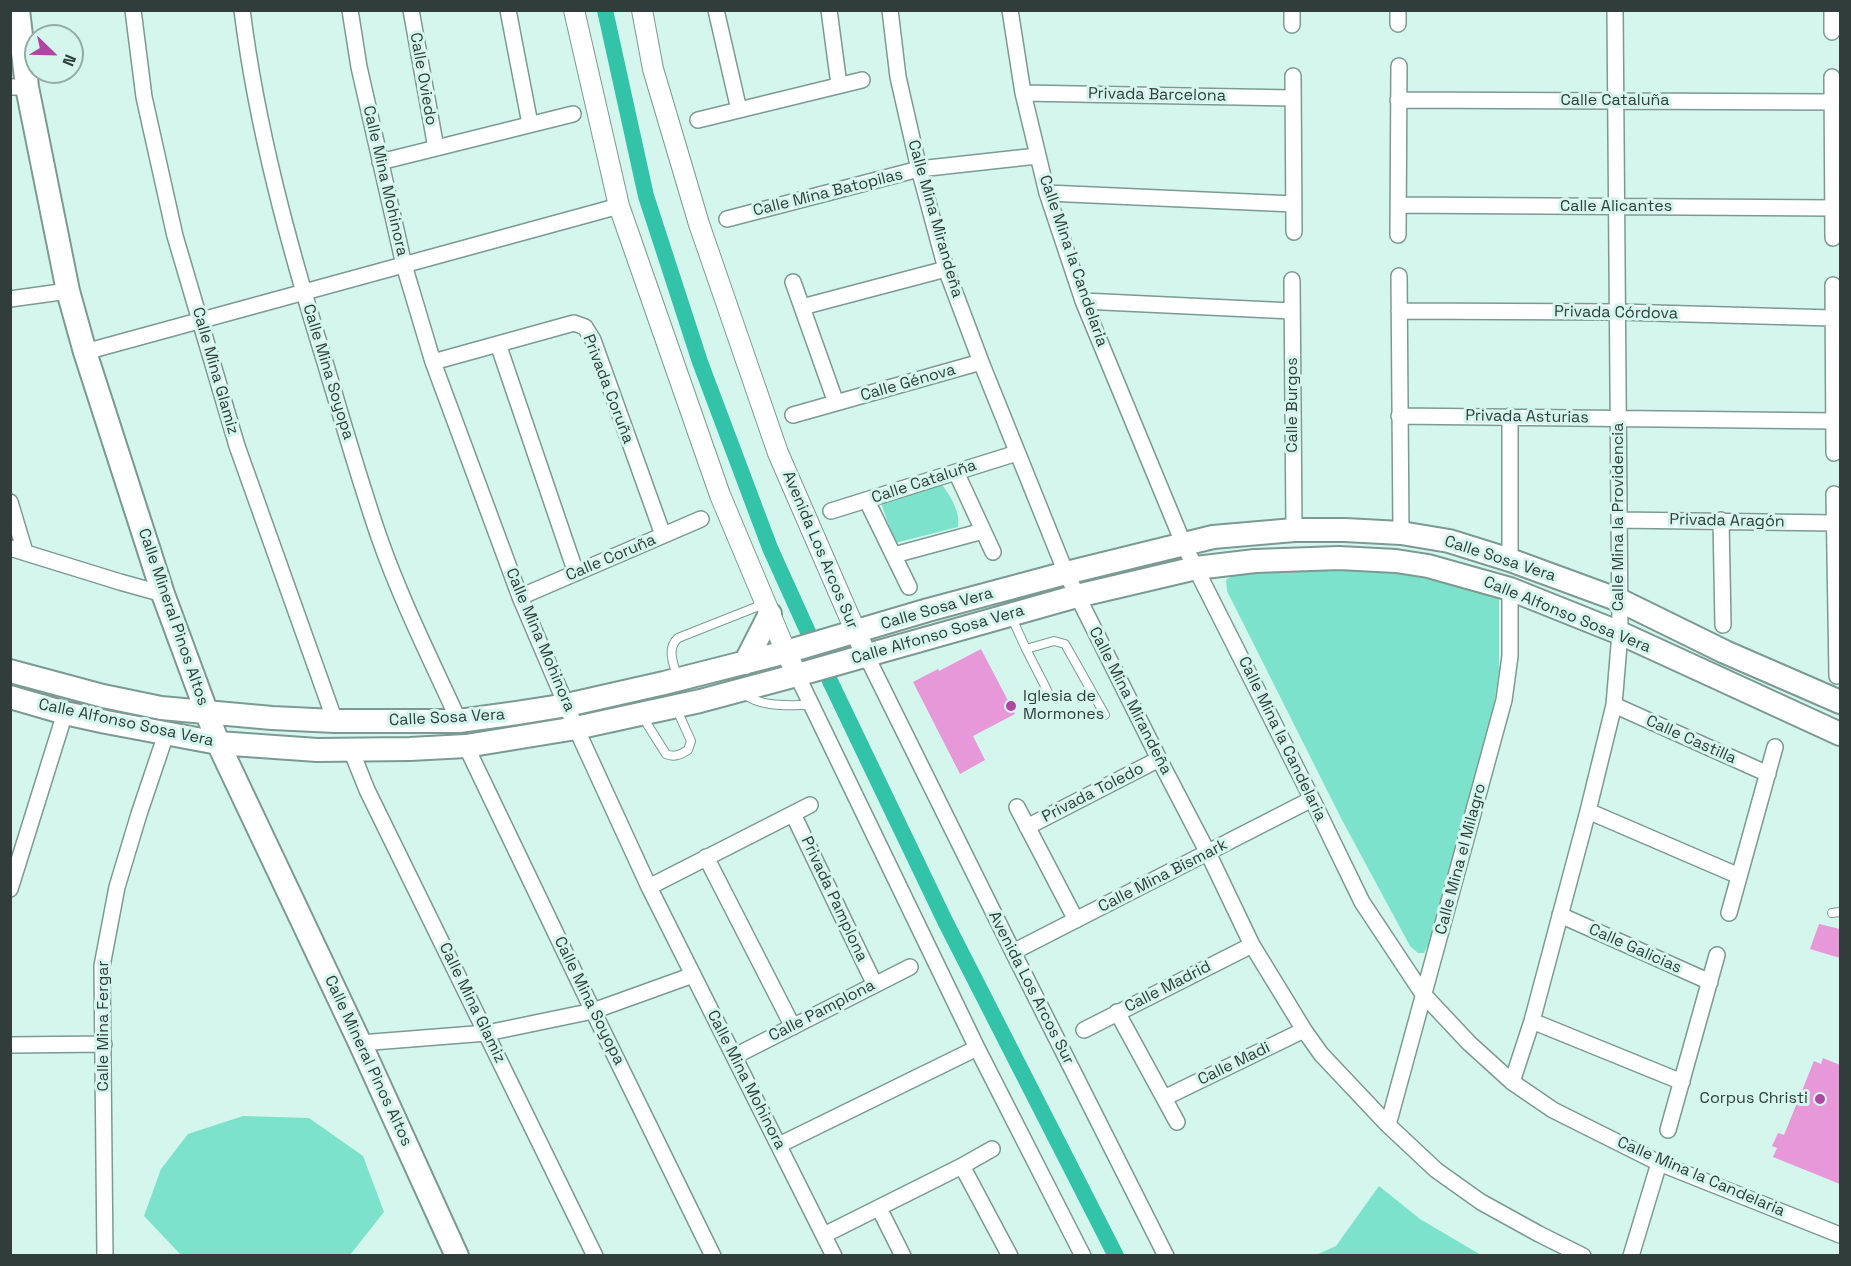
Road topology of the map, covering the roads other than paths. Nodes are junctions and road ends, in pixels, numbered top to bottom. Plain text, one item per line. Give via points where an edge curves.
1 (18, 10) edge
2 (133, 10) edge
3 (242, 10) edge
4 (350, 10) edge
5 (411, 10) edge
6 (508, 10) edge
7 (574, 10) edge
8 (642, 10) edge
9 (716, 10) edge
10 (829, 10) edge
11 (890, 10) edge
12 (1010, 10) edge
13 (1615, 10) edge
14 (1832, 10) edge
15 (1832, 32) dead end
16 (1399, 66) dead end
17 (1293, 76) dead end
18 (1832, 77) dead end
19 (862, 80) dead end
20 (838, 85) junction
21 (19, 87) edge
22 (1023, 93) junction
23 (1292, 98) junction
24 (1398, 100) junction
25 (1616, 101) junction
26 (1833, 102) junction
27 (739, 110) junction
28 (573, 114) dead end
29 (698, 120) dead end
30 (530, 124) junction
31 (436, 148) junction
32 (1037, 156) junction
33 (380, 162) junction
34 (919, 169) junction
35 (1047, 192) junction
36 (1294, 204) junction
37 (1399, 205) junction
38 (619, 206) junction
39 (1617, 207) junction
40 (1833, 208) junction
41 (727, 219) dead end
42 (1294, 232) dead end
43 (1398, 235) dead end
44 (1833, 238) dead end
45 (404, 265) junction
46 (946, 269) junction
47 (1399, 276) dead end
48 (1292, 280) dead end
49 (793, 282) dead end
50 (1833, 285) dead end
51 (69, 291) junction
52 (303, 293) junction
53 (10, 299) edge
54 (1083, 301) junction
55 (802, 307) junction
56 (1399, 310) junction
57 (1292, 311) junction
58 (1618, 312) junction
59 (1833, 318) junction
60 (201, 321) junction
61 (498, 344) junction
62 (85, 352) junction
63 (433, 362) junction
64 (981, 362) junction
65 (836, 403) junction
66 (793, 415) dead end
67 (1400, 416) junction
68 (1510, 416) junction
69 (1619, 418) junction
70 (1834, 421) junction
71 (1017, 453) junction
72 (1834, 453) dead end
73 (956, 472) junction
74 (1834, 494) dead end
75 (10, 501) edge
76 (867, 501) junction
77 (831, 511) dead end
78 (701, 519) dead end
79 (1619, 520) junction
80 (1721, 520) junction
81 (1834, 523) junction
82 (1294, 530) junction
83 (984, 531) junction
84 (1401, 533) junction
85 (663, 536) junction
86 (1184, 544) junction
87 (18, 550) edge
88 (993, 552) dead end
89 (894, 555) junction
90 (1510, 560) junction
91 (1196, 568) junction
92 (576, 573) junction
93 (1066, 573) junction
94 (909, 587) dead end
95 (1510, 589) junction
96 (163, 594) junction
97 (1077, 596) junction
98 (520, 597) junction
99 (1619, 600) junction
100 (768, 609) junction
101 (1010, 614) junction
102 (1723, 625) dead end
103 (856, 633) junction
104 (1620, 633) junction
105 (1026, 649) junction
106 (786, 652) junction
107 (867, 655) junction
108 (745, 663) junction
109 (10, 671) edge
110 (797, 675) junction
111 (1837, 676) dead end
112 (678, 680) junction
113 (1047, 690) dead end
114 (739, 691) junction
115 (10, 697) edge
116 (1840, 702) edge
117 (567, 705) junction
118 (811, 705) junction
119 (1614, 705) junction
120 (675, 707) junction
121 (206, 712) junction
122 (65, 713) junction
123 (641, 714) junction
124 (1105, 715) dead end
125 (335, 721) junction
126 (459, 721) junction
127 (576, 728) junction
128 (166, 734) junction
129 (1840, 734) edge
130 (218, 742) junction
131 (466, 746) junction
132 (1775, 747) dead end
133 (351, 750) junction
134 (1159, 759) junction
135 (1768, 774) junction
136 (1312, 799) junction
137 (810, 805) dead end
138 (1017, 807) dead end
139 (1588, 811) junction
140 (793, 814) junction
141 (1027, 827) junction
142 (1208, 853) junction
143 (706, 857) junction
144 (1739, 876) junction
145 (649, 887) junction
146 (10, 889) edge
147 (1729, 913) dead end
148 (1560, 915) junction
149 (1076, 920) junction
150 (1252, 945) junction
151 (1012, 952) junction
152 (1717, 955) dead end
153 (910, 967) dead end
154 (693, 975) junction
155 (1710, 982) junction
156 (874, 985) junction
157 (1424, 994) junction
158 (593, 1011) junction
159 (1118, 1012) junction
160 (1532, 1021) junction
161 (793, 1027) junction
162 (1084, 1030) dead end
163 (1304, 1030) junction
164 (487, 1034) junction
165 (360, 1043) junction
166 (104, 1044) junction
167 (10, 1045) edge
168 (977, 1048) junction
169 (735, 1056) junction
170 (1682, 1082) junction
171 (1512, 1083) junction
172 (1164, 1098) junction
173 (1177, 1122) dead end
174 (1388, 1125) junction
175 (1668, 1130) dead end
176 (779, 1145) junction
177 (992, 1149) dead end
178 (1659, 1163) junction
179 (962, 1166) junction
180 (879, 1208) junction
181 (824, 1235) junction
182 (1840, 1235) edge
183 (105, 1256) edge
184 (457, 1256) edge
185 (595, 1256) edge
186 (713, 1256) edge
187 (834, 1256) edge
188 (903, 1256) edge
189 (1010, 1256) edge
190 (1083, 1256) edge
191 (1166, 1256) edge
192 (1583, 1256) edge
193 (1631, 1256) edge

1 - 21 main road, Calle Mineral Pinos Altos
2 - 60 street, Calle Mina Glamiz via 144,97 176,236
3 - 52 street, Calle Mina Soyopa via 266,147
4 - 33 street, Calle Mina Mohinora
5 - 31 street, Calle Oviedo
6 - 30 street
7 - 38 street
8 - 103 street, Avenida Los Arcos Sur via 653,69 699,224 778,453
9 - 27 street
10 - 20 street
11 - 34 street, Calle Mina Mirandeña via 898,77
12 - 22 street, Calle Mina la Candelaria
13 - 25 street, Calle Mina la Providencia
14 - 15 street
16 - 24 street
17 - 23 street
18 - 26 street
19 - 20 street
20 - 27 street
21 - 51 main road, Calle Mineral Pinos Altos
22 - 23 street, Privada Barcelona
22 - 32 street, Calle Mina la Candelaria
23 - 36 street
24 - 25 street, Calle Cataluña
24 - 37 street
25 - 26 street, Calle Cataluña
25 - 39 street, Calle Mina la Providencia
26 - 40 street
27 - 29 street
28 - 30 street, Calle Oviedo
30 - 31 street, Calle Oviedo
31 - 33 street, Calle Oviedo
32 - 34 street, Calle Mina Batopilas
32 - 35 street, Calle Mina la Candelaria
33 - 45 street, Calle Mina Mohinora
34 - 41 street, Calle Mina Batopilas
34 - 46 street, Calle Mina Mirandeña
35 - 36 street
35 - 54 street, Calle Mina la Candelaria
36 - 42 street
37 - 39 street, Calle Alicantes
37 - 43 street
38 - 45 street
38 - 100 street via 720,495
39 - 40 street, Calle Alicantes
39 - 58 street, Calle Mina la Providencia
40 - 44 street
45 - 52 street
45 - 63 street, Calle Mina Mohinora
46 - 55 street
46 - 64 street, Calle Mina Mirandeña
47 - 56 street
48 - 57 street, Calle Burgos
49 - 55 street
50 - 59 street
51 - 53 street
51 - 62 main road, Calle Mineral Pinos Altos
52 - 60 street
52 - 126 street, Calle Mina Soyopa via 379,538
54 - 57 street
54 - 86 street, Calle Mina la Candelaria
55 - 65 street
56 - 58 street, Privada Córdova
56 - 67 street
57 - 82 street, Calle Burgos
58 - 59 street, Privada Córdova
58 - 69 street, Calle Mina la Providencia
59 - 70 street
60 - 62 street
60 - 125 street, Calle Mina Glamiz via 237,446
61 - 63 street, Privada Coruña
61 - 85 street, Privada Coruña via 574,323 585,327
61 - 92 street
62 - 96 main road, Calle Mineral Pinos Altos
63 - 98 street, Calle Mina Mohinora
64 - 65 street, Calle Génova
64 - 71 street, Calle Mina Mirandeña
65 - 66 street, Calle Génova
67 - 68 street, Privada Asturias
67 - 84 street
68 - 69 street, Privada Asturias
68 - 90 street
69 - 70 street, Privada Asturias
69 - 79 street, Calle Mina la Providencia
70 - 72 street
71 - 73 street, Calle Cataluña
71 - 93 street, Calle Mina Mirandeña
73 - 76 street, Calle Cataluña
73 - 83 street
74 - 81 street
75 - 87 street
76 - 77 street, Calle Cataluña
76 - 89 street
78 - 85 street, Calle Coruña
79 - 80 street, Privada Aragón
79 - 99 street, Calle Mina la Providencia
80 - 81 street, Privada Aragón
80 - 102 street
81 - 111 street
82 - 84 main road, Calle Sosa Vera
82 - 86 main road, Calle Sosa Vera via 1213,537
83 - 88 street
83 - 89 street
84 - 90 main road, Calle Sosa Vera via 1449,541
85 - 92 street, Calle Coruña
86 - 91 street, Calle Mina la Candelaria
86 - 93 main road, Calle Sosa Vera
87 - 96 street
89 - 94 street
90 - 99 main road, Calle Sosa Vera
91 - 95 main road, Calle Alfonso Sosa Vera via 1297,559 1396,561 1458,573
91 - 97 main road, Calle Alfonso Sosa Vera
91 - 136 street, Calle Mina la Candelaria
92 - 98 street, Calle Coruña
93 - 97 street, Calle Mina Mirandeña
93 - 103 main road, Calle Sosa Vera
95 - 104 main road, Calle Alfonso Sosa Vera
95 - 157 street, Calle Mina el Milagro via 1510,656 1504,700
96 - 121 main road, Calle Mineral Pinos Altos
97 - 101 main road, Calle Alfonso Sosa Vera
97 - 134 street, Calle Mina Mirandeña
98 - 117 street, Calle Mina Mohinora
99 - 104 street, Calle Mina la Providencia
99 - 116 main road, Calle Sosa Vera
100 - 106 street
100 - 108 main road
100 - 112 lane via 678,638 670,652
101 - 105 lane
101 - 107 main road, Calle Alfonso Sosa Vera
103 - 106 main road, Calle Sosa Vera
103 - 107 street, Avenida Los Arcos Sur
104 - 119 street, Calle Mina la Providencia
104 - 129 main road, Calle Alfonso Sosa Vera
105 - 113 lane
105 - 124 lane via 1054,641 1065,644
106 - 108 main road, Calle Sosa Vera
106 - 110 street
107 - 110 main road, Calle Alfonso Sosa Vera
107 - 151 street, Avenida Los Arcos Sur
108 - 112 main road, Calle Sosa Vera
109 - 121 main road, Calle Sosa Vera via 102,696
110 - 114 main road, Calle Alfonso Sosa Vera
110 - 118 street
112 - 117 main road, Calle Sosa Vera
114 - 118 lane via 760,703
114 - 120 main road, Calle Alfonso Sosa Vera
115 - 122 main road, Calle Alfonso Sosa Vera
117 - 126 main road, Calle Sosa Vera
117 - 127 street, Calle Mina Mohinora
118 - 168 street
119 - 135 street, Calle Castilla
119 - 139 street, Calle Mina la Providencia
120 - 123 main road, Calle Alfonso Sosa Vera
120 - 123 lane via 691,741 688,750 677,756 666,754
121 - 125 main road, Calle Sosa Vera
121 - 130 main road, Calle Mineral Pinos Altos
122 - 128 main road, Calle Alfonso Sosa Vera
122 - 146 street
123 - 127 main road, Calle Alfonso Sosa Vera
125 - 126 main road, Calle Sosa Vera
127 - 131 main road, Calle Alfonso Sosa Vera
127 - 145 street, Calle Mina Mohinora
128 - 130 main road, Calle Alfonso Sosa Vera
128 - 166 street, Calle Mina Fergar via 115,898 102,966
130 - 133 main road, Calle Alfonso Sosa Vera
130 - 165 main road, Calle Mineral Pinos Altos
131 - 133 main road, Calle Alfonso Sosa Vera
131 - 158 street, Calle Mina Soyopa
132 - 135 street
133 - 164 street, Calle Mina Glamiz
134 - 141 street, Privada Toledo
134 - 142 street, Calle Mina Mirandeña
135 - 144 street
136 - 142 street, Calle Mina Bismark
136 - 157 street, Calle Mina la Candelaria via 1362,902
137 - 140 street
138 - 141 street, Privada Toledo
139 - 144 street
139 - 148 street, Calle Mina la Providencia
140 - 143 street
140 - 156 street, Privada Pamplona
141 - 149 street, Privada Toledo
142 - 149 street, Calle Mina Bismark
142 - 150 street, Calle Mina Mirandeña
143 - 145 street
143 - 161 street
144 - 147 street
145 - 154 street, Calle Mina Mohinora
148 - 155 street, Calle Galicias
148 - 160 street, Calle Mina la Providencia
149 - 151 street, Calle Mina Bismark
150 - 159 street, Calle Madrid
150 - 163 street, Calle Mina Mirandeña
151 - 191 street, Avenida Los Arcos Sur
152 - 155 street
153 - 156 street, Calle Pamplona
154 - 158 street
154 - 169 street, Calle Mina Mohinora
155 - 170 street
156 - 161 street, Calle Pamplona
157 - 171 street, Calle Mina la Candelaria
157 - 174 street, Calle Mina el Milagro
158 - 164 street
158 - 186 street, Calle Mina Soyopa
159 - 162 street, Calle Madrid
159 - 172 street
160 - 170 street
160 - 171 street, Calle Mina la Providencia
161 - 169 street, Calle Pamplona
163 - 172 street, Calle Madi
163 - 174 street, Calle Mina Mirandeña via 1321,1054
164 - 165 street
164 - 185 street, Calle Mina Glamiz
165 - 184 main road, Calle Mineral Pinos Altos
166 - 167 street
166 - 183 street, Calle Mina Fergar
168 - 176 street
168 - 190 street
169 - 176 street, Calle Mina Mohinora
170 - 175 street
171 - 178 street, Calle Mina la Candelaria via 1553,1110
172 - 173 street
174 - 192 street, Calle Mina Mirandeña via 1436,1170 1481,1202
176 - 181 street, Calle Mina Mohinora
177 - 179 street
178 - 182 street, Calle Mina la Candelaria
178 - 193 street
179 - 180 street
179 - 189 street
180 - 181 street
180 - 188 street
181 - 187 street, Calle Mina Mohinora

